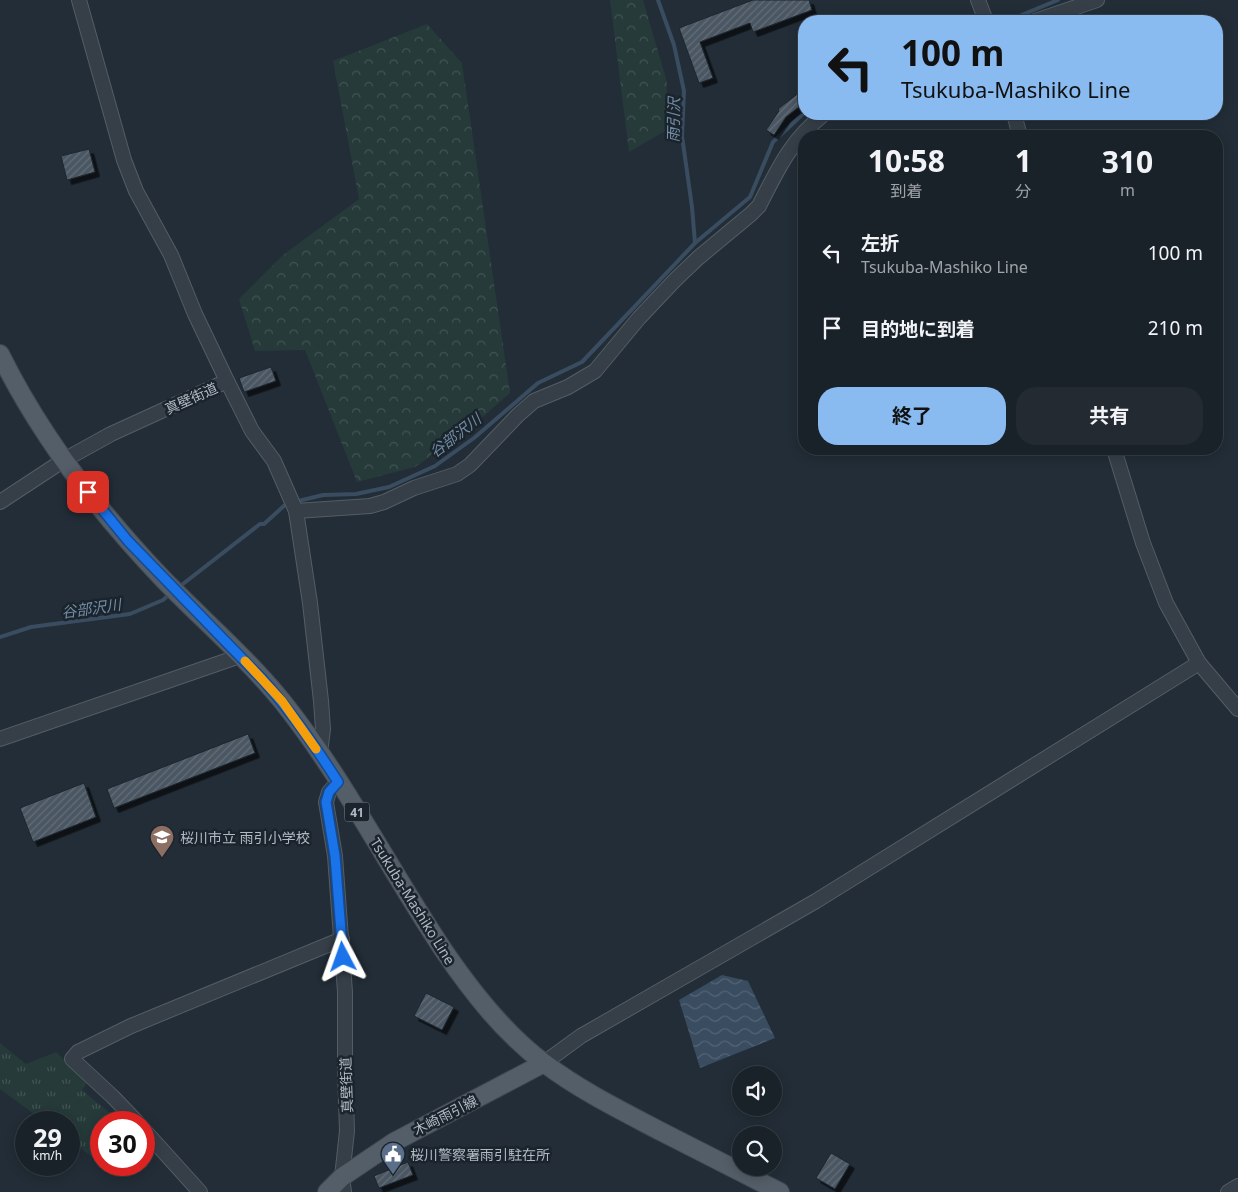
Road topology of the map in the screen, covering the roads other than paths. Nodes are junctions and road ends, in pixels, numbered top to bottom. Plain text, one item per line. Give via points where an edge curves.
1 (79, 0) edge
2 (978, 0) edge
3 (1097, 0) edge
4 (984, 15) edge
5 (1053, 15) edge
6 (816, 120) edge
7 (804, 130) edge
8 (798, 138) edge
9 (0, 354) edge
10 (227, 381) junction
11 (1116, 455) edge
12 (64, 460) junction
13 (0, 502) edge
14 (294, 505) junction
15 (240, 656) junction
16 (1199, 663) junction
17 (1238, 709) edge
18 (0, 739) edge
19 (320, 753) junction
20 (338, 782) junction
21 (342, 939) junction
22 (544, 1063) junction
23 (126, 1111) edge
24 (155, 1142) edge
25 (343, 1184) edge
26 (1238, 1186) edge
27 (200, 1192) edge
28 (328, 1192) edge
29 (780, 1192) edge
30 (1228, 1192) edge

1 - 10 street via 136,192 171,255
2 - 4 street
3 - 5 street
6 - 7 street
8 - 14 street via 759,206 675,280 595,371 534,401 458,474 370,506
9 - 12 main road, Tsukuba-Mashiko Line / 41 via 31,411
10 - 12 street, 真壁街道 via 111,434
10 - 14 street, 真壁街道 via 252,431 274,462
11 - 16 street via 1143,543 1166,603
12 - 13 street, 真壁街道
12 - 15 main road, Tsukuba-Mashiko Line / 41 via 128,541
14 - 19 street, 真壁街道 via 321,701 323,730
15 - 18 street
15 - 19 main road, Tsukuba-Mashiko Line / 41 via 282,701
16 - 17 street
16 - 22 street via 816,901 581,1036
19 - 20 main road, Tsukuba-Mashiko Line / 41
20 - 21 street via 329,792 326,802 335,856
20 - 22 main road, Tsukuba-Mashiko Line / 41 via 421,917 463,978 506,1028
21 - 23 street via 131,1026 78,1052 72,1059
21 - 25 street, 真壁街道 via 347,1131
22 - 25 main road, 木崎雨引線 via 394,1142
22 - 29 main road, Tsukuba-Mashiko Line / 41 via 608,1104
24 - 27 street
25 - 28 main road, 木崎雨引線
26 - 30 street

